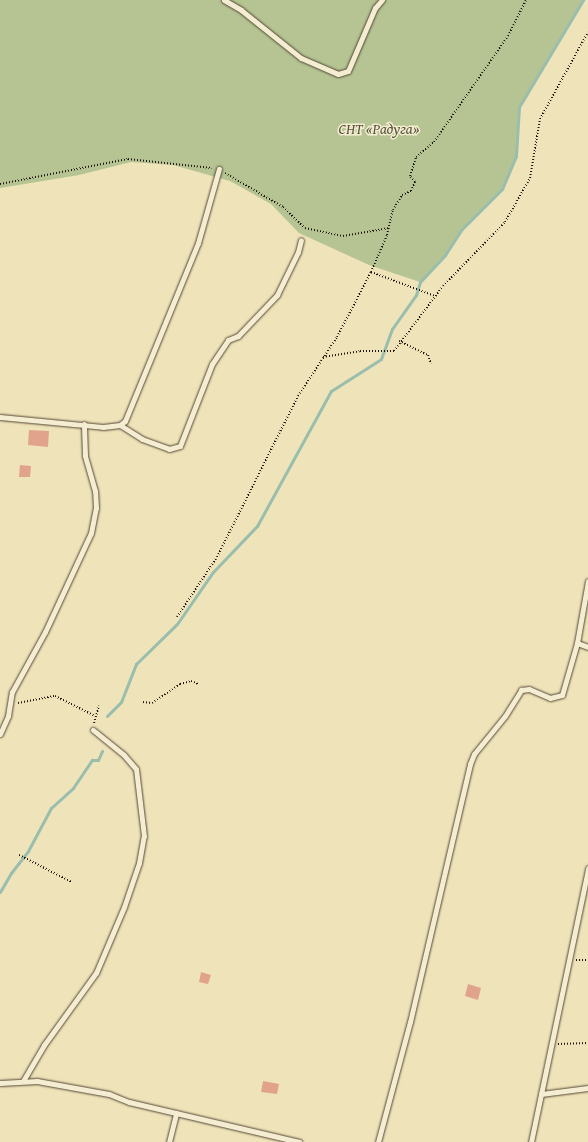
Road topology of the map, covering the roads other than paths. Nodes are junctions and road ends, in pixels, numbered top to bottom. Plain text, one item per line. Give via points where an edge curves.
1 (224, 0) edge
2 (382, 0) edge
3 (219, 169) road end
4 (301, 240) dead end
5 (0, 417) edge
6 (84, 424) junction
7 (120, 425) junction
8 (588, 581) edge
9 (577, 643) junction
10 (588, 647) edge
11 (93, 730) dead end
12 (0, 734) edge
13 (588, 868) edge
14 (23, 1081) junction
15 (0, 1083) edge
16 (588, 1088) edge
17 (541, 1094) junction
18 (176, 1113) junction
19 (169, 1142) edge
20 (299, 1142) edge
21 (378, 1142) edge
22 (531, 1142) edge

1 - 2 lane via 241,10 301,58 338,74 348,71 375,8
3 - 7 lane via 198,243 131,413
4 - 7 lane via 298,252 277,295 238,336 228,340 212,364 180,446 169,449 142,439
5 - 6 lane
6 - 7 lane
6 - 12 lane via 85,455 95,491 96,508 91,533 45,632 12,692 5,728
8 - 9 lane
9 - 10 lane
9 - 21 lane via 562,695 550,698 529,689 520,690 505,716 474,754 470,764 410,1022
11 - 14 lane via 124,755 136,769 144,836 139,863 124,907 96,973 44,1045
13 - 17 lane
14 - 15 lane
14 - 18 lane via 37,1081 109,1094 129,1102
16 - 17 lane
17 - 22 lane
18 - 19 lane
18 - 20 lane

